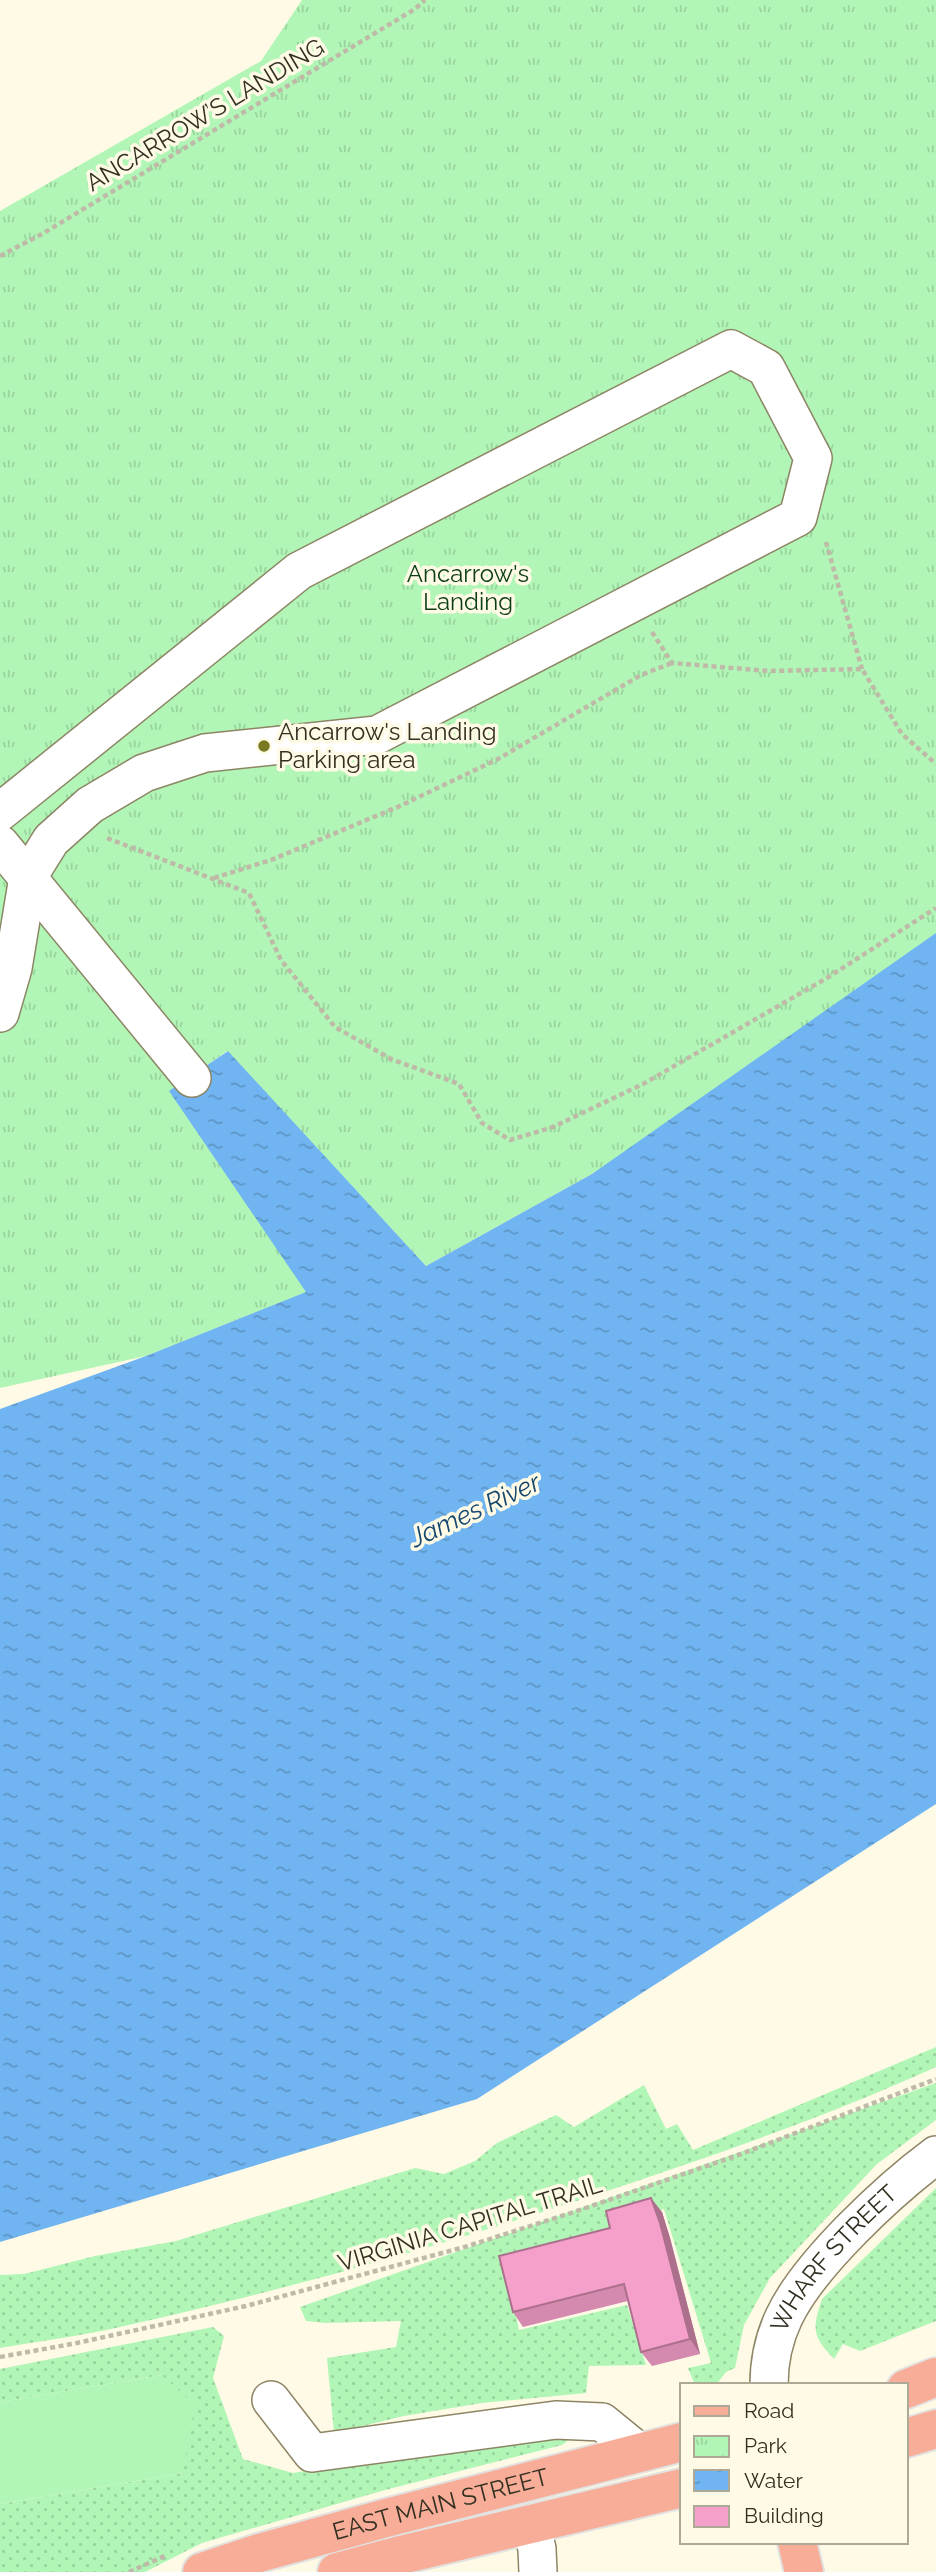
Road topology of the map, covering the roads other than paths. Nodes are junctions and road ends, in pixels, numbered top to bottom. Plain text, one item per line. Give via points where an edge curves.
1 (0, 812) edge
2 (0, 844) edge
3 (28, 877) junction
4 (0, 1013) edge
5 (192, 1079) dead end
6 (936, 2155) edge
7 (936, 2377) edge
8 (769, 2383) edge
9 (908, 2388) edge
10 (271, 2400) dead end
11 (936, 2429) edge
12 (908, 2437) edge
13 (680, 2443) edge
14 (640, 2453) junction
15 (680, 2488) edge
16 (531, 2524) junction
17 (797, 2544) edge
18 (202, 2572) edge
19 (337, 2572) edge
20 (538, 2572) edge
21 (804, 2572) edge

1 - 3 street via 299,571 731,349 766,368 813,458 798,517 377,735 205,753 144,773 90,805 51,840
2 - 3 street
3 - 4 street via 13,968
3 - 5 street
6 - 8 street, WHARF STREET via 860,2222 797,2294 776,2338
7 - 9 main road
10 - 14 street via 312,2453 556,2420 602,2422
11 - 12 main road
13 - 14 main road, EAST MAIN STREET
14 - 18 main road, EAST MAIN STREET via 386,2518
15 - 16 main road, EAST MAIN STREET
16 - 19 main road, EAST MAIN STREET
16 - 20 street
17 - 21 main road

